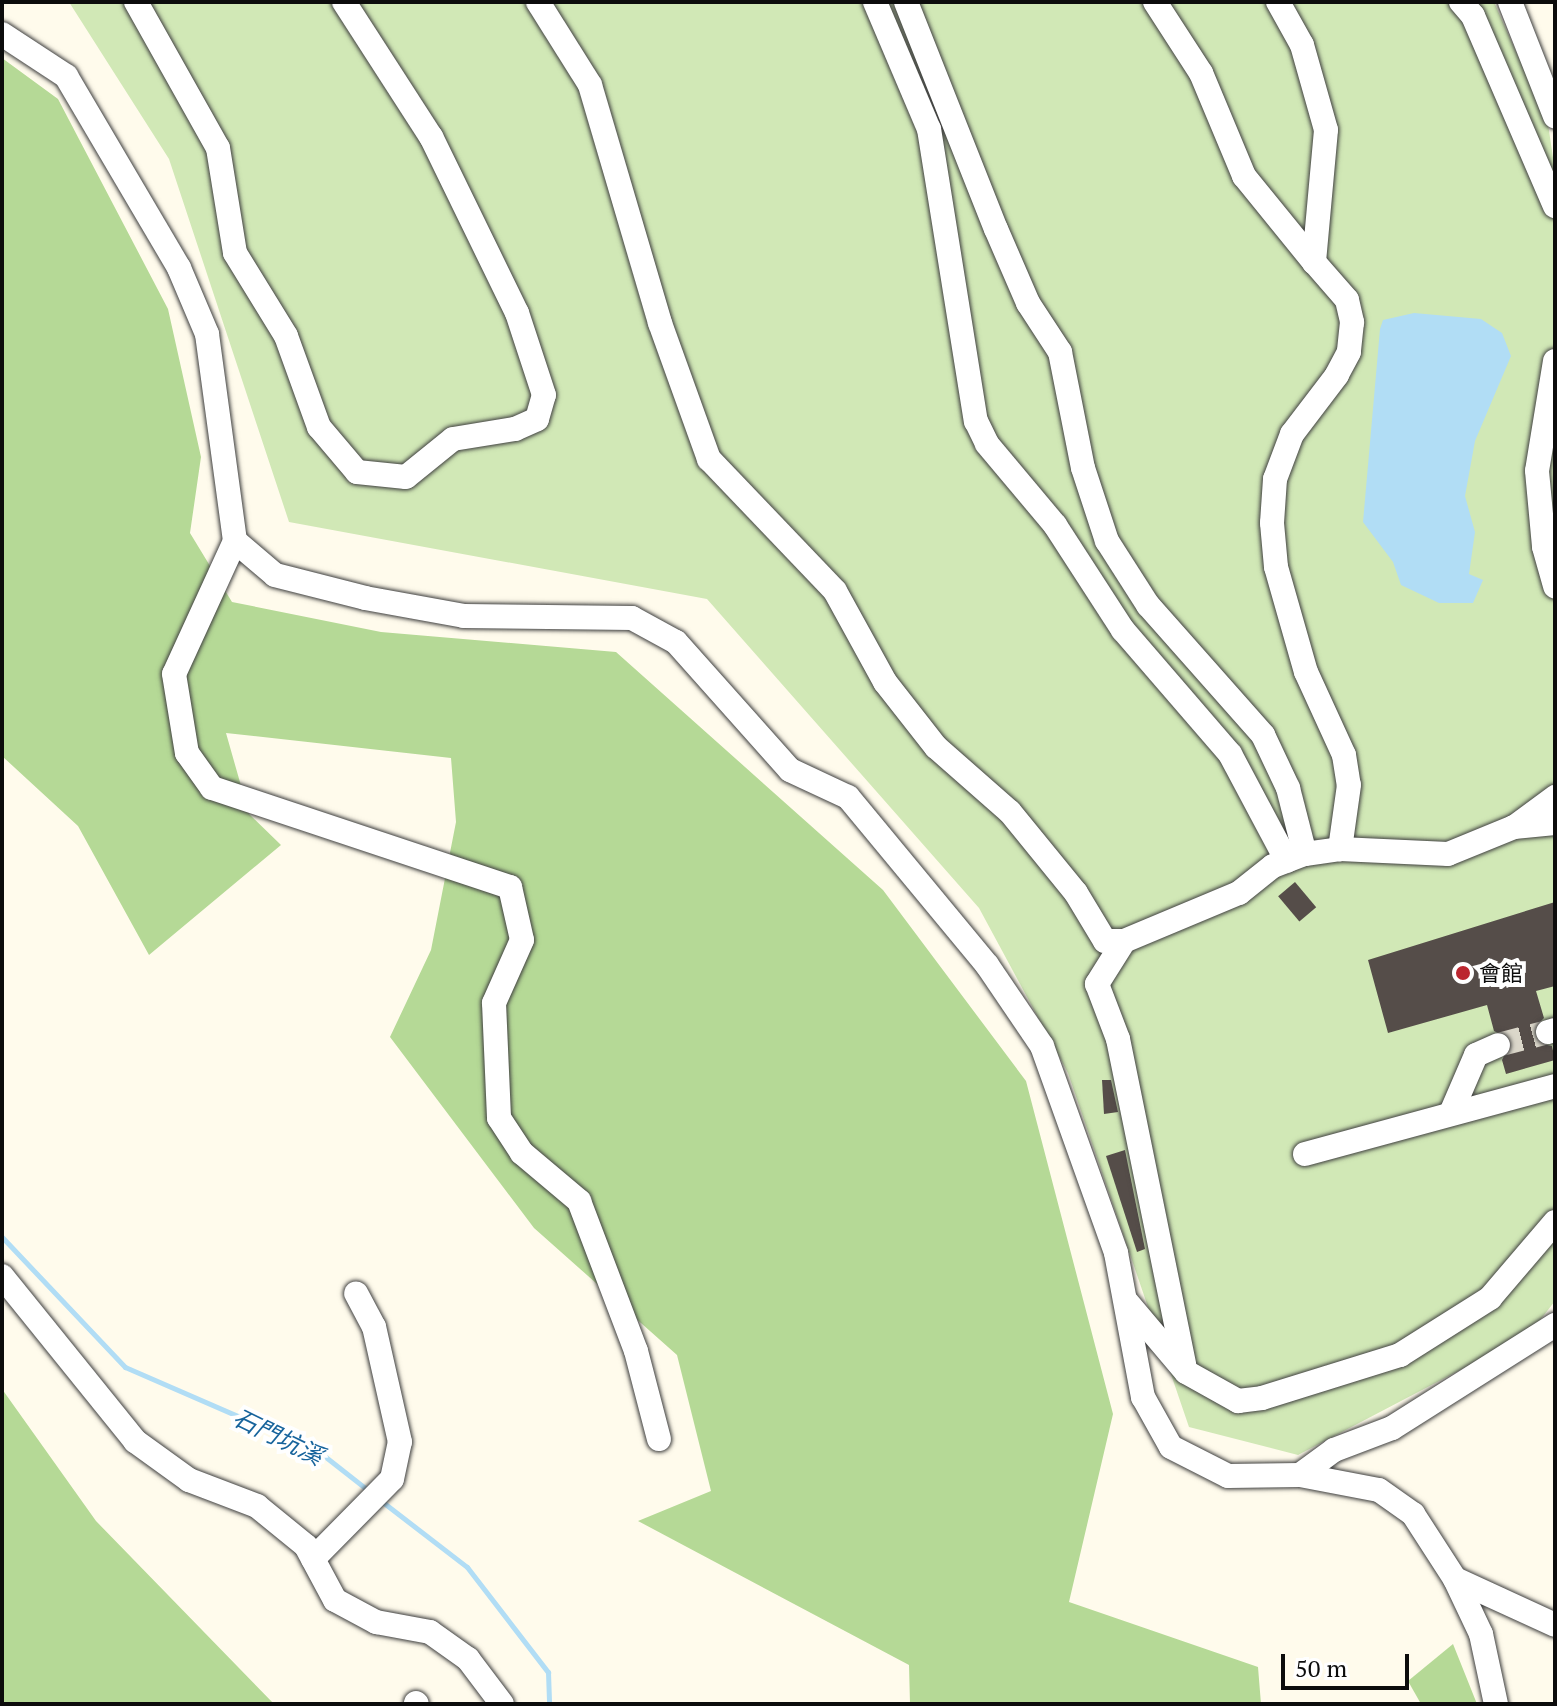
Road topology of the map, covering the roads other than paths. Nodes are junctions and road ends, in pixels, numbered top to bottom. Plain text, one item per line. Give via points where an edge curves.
1 (136, 2) edge
2 (344, 2) edge
3 (538, 2) edge
4 (875, 2) edge
5 (906, 2) edge
6 (1155, 2) edge
7 (1278, 2) edge
8 (1461, 2) edge
9 (1510, 2) edge
10 (2, 34) edge
11 (1555, 116) edge
12 (1555, 206) edge
13 (1314, 262) junction
14 (1555, 361) edge
15 (235, 541) junction
16 (1555, 586) edge
17 (1555, 797) edge
18 (1555, 823) edge
19 (1514, 827) junction
20 (1340, 849) junction
21 (1296, 858) junction
22 (1124, 941) junction
23 (1498, 1045) tunnel mouth
24 (1555, 1086) edge
25 (1451, 1113) junction
26 (1305, 1154) dead end
27 (1555, 1222) edge
28 (2, 1276) edge
29 (356, 1293) dead end
30 (1125, 1299) junction
31 (1555, 1325) edge
32 (1186, 1372) junction
33 (659, 1439) dead end
34 (1300, 1475) junction
35 (313, 1559) junction
36 (1455, 1579) junction
37 (1555, 1625) edge
38 (502, 1704) edge
39 (1496, 1704) edge

1 - 2 street via 218,148 235,253 286,336 319,427 357,472 406,477 453,439 515,429 537,419 544,395 517,313 431,137
3 - 22 street via 590,85 660,323 709,459 835,591 885,682 936,747 1010,812 1076,893 1105,941
4 - 21 street via 929,129 976,421 987,444 1055,525 1123,630 1230,754
5 - 21 street via 1012,266 1060,352 1083,468 1107,541 1148,605 1263,735 1288,788
6 - 13 street via 1201,73 1244,176
7 - 13 street via 1302,45 1326,130
8 - 12 street via 1473,16
9 - 11 street
10 - 15 street via 66,76 179,268 207,334
13 - 20 street via 1347,300 1349,352 1292,434 1275,479 1272,523 1276,567 1306,672 1344,755 1349,785
14 - 16 street via 1537,471 1544,547
15 - 30 street via 275,575 365,598 464,616 632,618 676,642 790,770 848,797 1010,999 1042,1046 1116,1253
15 - 33 street via 174,674 187,753 212,788 510,887 522,940 494,1003 499,1118 522,1153 579,1201 636,1351
17 - 19 street
18 - 19 street
19 - 20 street via 1448,854
20 - 21 street
21 - 22 street via 1239,893
22 - 32 street via 1097,984 1118,1039
23 - 25 street via 1476,1055
24 - 25 street
25 - 26 street
27 - 32 street via 1490,1298 1400,1355 1238,1401
28 - 35 street via 135,1441 189,1480 257,1506
29 - 35 street via 374,1327 400,1442 392,1479
30 - 32 street
30 - 34 street via 1143,1397 1171,1447 1228,1476
31 - 34 street via 1392,1428 1334,1450
34 - 36 street via 1379,1490 1413,1514
35 - 38 street via 335,1600 376,1622 430,1632 468,1659
36 - 37 street
36 - 39 street via 1481,1634

